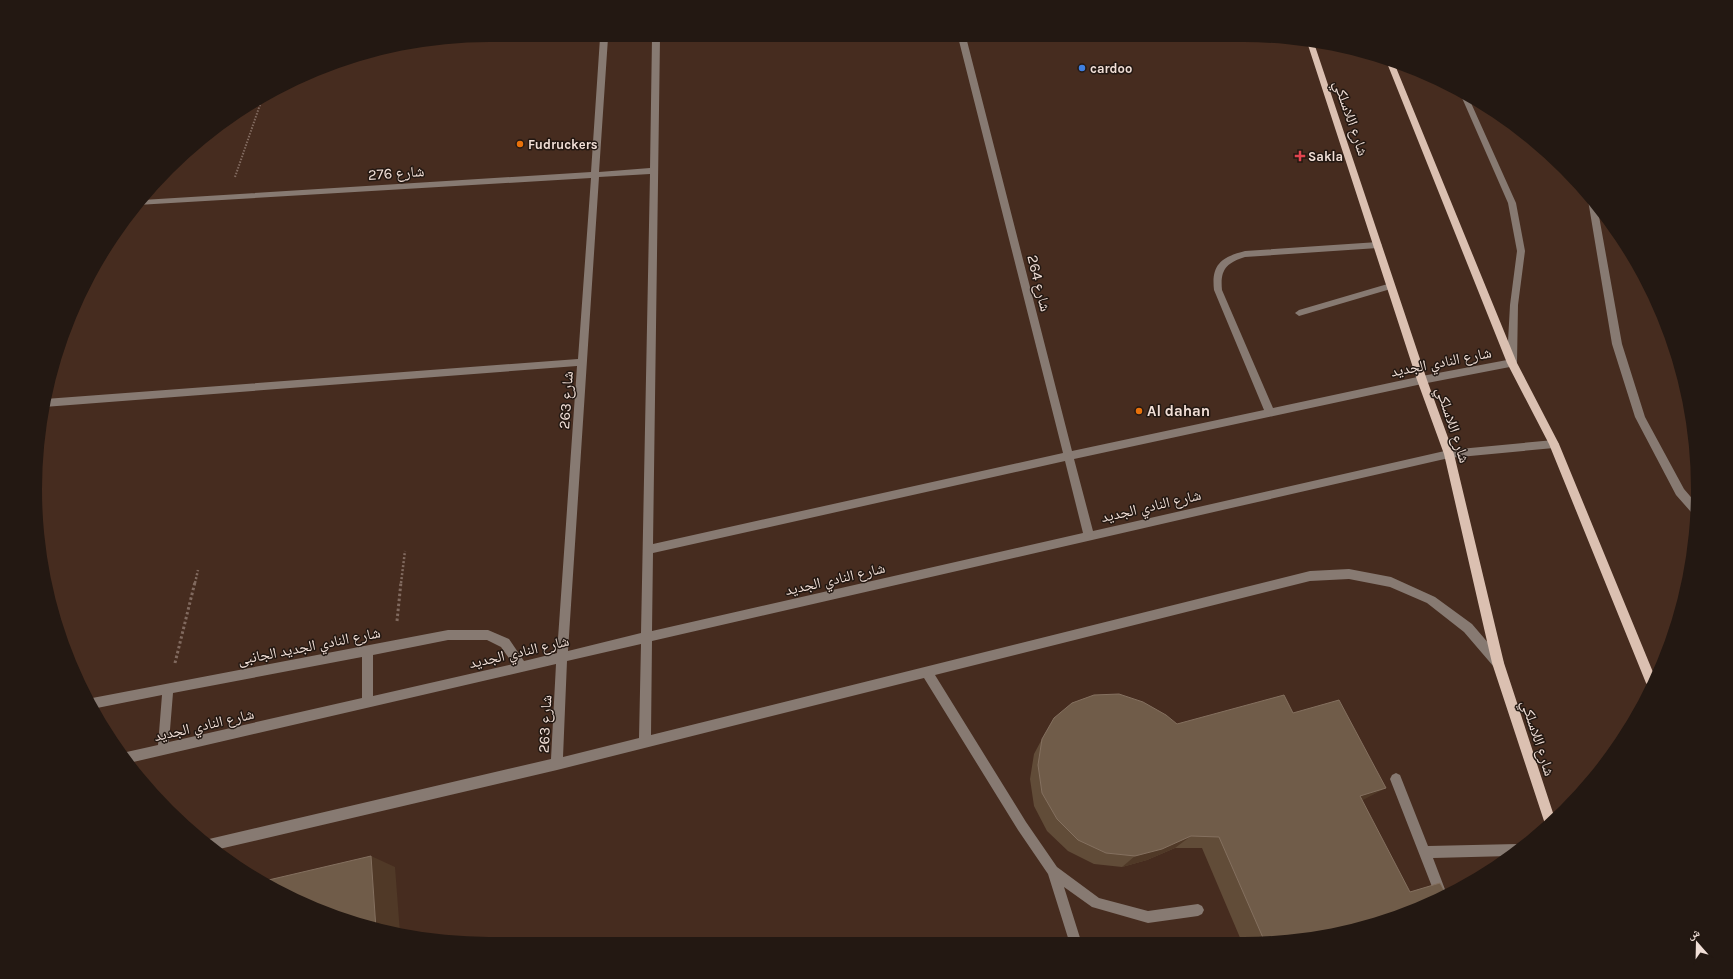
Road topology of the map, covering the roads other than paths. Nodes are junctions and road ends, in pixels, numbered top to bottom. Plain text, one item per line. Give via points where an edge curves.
1 (604, 42) edge
2 (656, 42) edge
3 (963, 42) edge
4 (1312, 48) edge
5 (1393, 68) edge
6 (1466, 102) edge
7 (654, 171) junction
8 (594, 174) junction
9 (146, 203) edge
10 (1594, 211) edge
11 (1378, 245) junction
12 (1391, 286) junction
13 (1299, 313) dead end
14 (582, 362) junction
15 (1512, 363) junction
16 (1422, 380) junction
17 (51, 402) edge
18 (1270, 413) junction
19 (1554, 444) junction
20 (1449, 454) junction
21 (1069, 456) junction
22 (1691, 503) edge
23 (1089, 536) junction
24 (648, 550) junction
25 (646, 637) junction
26 (367, 650) junction
27 (562, 658) junction
28 (1498, 663) junction
29 (522, 667) junction
30 (927, 672) junction
31 (1650, 677) edge
32 (168, 689) junction
33 (96, 703) edge
34 (368, 703) junction
35 (645, 742) junction
36 (163, 749) junction
37 (130, 757) edge
38 (557, 764) junction
39 (1396, 779) dead end
40 (1548, 818) edge
41 (215, 844) edge
42 (1509, 850) edge
43 (1425, 852) junction
44 (1053, 871) junction
45 (1440, 892) edge
46 (1198, 910) dead end
47 (1074, 937) edge

1 - 8 street, شارع 263
2 - 7 street
3 - 21 street, شارع 264
4 - 11 main road, شارع اللاسلكي
5 - 15 main road
6 - 15 street via 1512,203 1520,251 1514,305
7 - 8 street, شارع 276
7 - 24 street
8 - 9 street, شارع 276
8 - 14 street, شارع 263
10 - 22 street via 1617,344 1640,417 1680,492
11 - 12 main road, شارع اللاسلكي
11 - 18 street via 1245,254 1224,263 1219,270 1216,280 1218,290
12 - 13 street
12 - 16 main road, شارع اللاسلكي
14 - 17 street
14 - 27 street, شارع 263
15 - 16 street, شارع النادي الجديد
15 - 19 main road
16 - 18 street, شارع النادي الجديد
16 - 20 main road, شارع اللاسلكي
18 - 21 street, شارع النادي الجديد
19 - 20 street, شارع النادي الجديد
19 - 31 main road
20 - 23 street, شارع النادي الجديد
20 - 28 main road, شارع اللاسلكي
21 - 23 street, شارع 264
21 - 24 street, شارع النادي الجديد
23 - 25 street, شارع النادي الجديد
24 - 25 street
25 - 27 street, شارع النادي الجديد
25 - 35 street
26 - 29 street, شارع النادي الجديد الجانبى via 448,635 488,635 505,643
26 - 32 street, شارع النادي الجديد الجانبى
26 - 34 street
27 - 29 street, شارع النادي الجديد
27 - 38 street, شارع 263
28 - 30 street via 1468,628 1431,600 1391,582 1349,574 1310,576 1272,584
28 - 40 main road, شارع اللاسلكي
29 - 34 street, شارع النادي الجديد
30 - 35 street
30 - 44 street via 1022,826
32 - 33 street, شارع النادي الجديد الجانبى
32 - 36 street
34 - 36 street, شارع النادي الجديد
35 - 38 street
36 - 37 street, شارع النادي الجديد
38 - 41 street
39 - 43 street
42 - 43 street
43 - 45 street
44 - 46 street via 1096,904 1148,917
44 - 47 street

